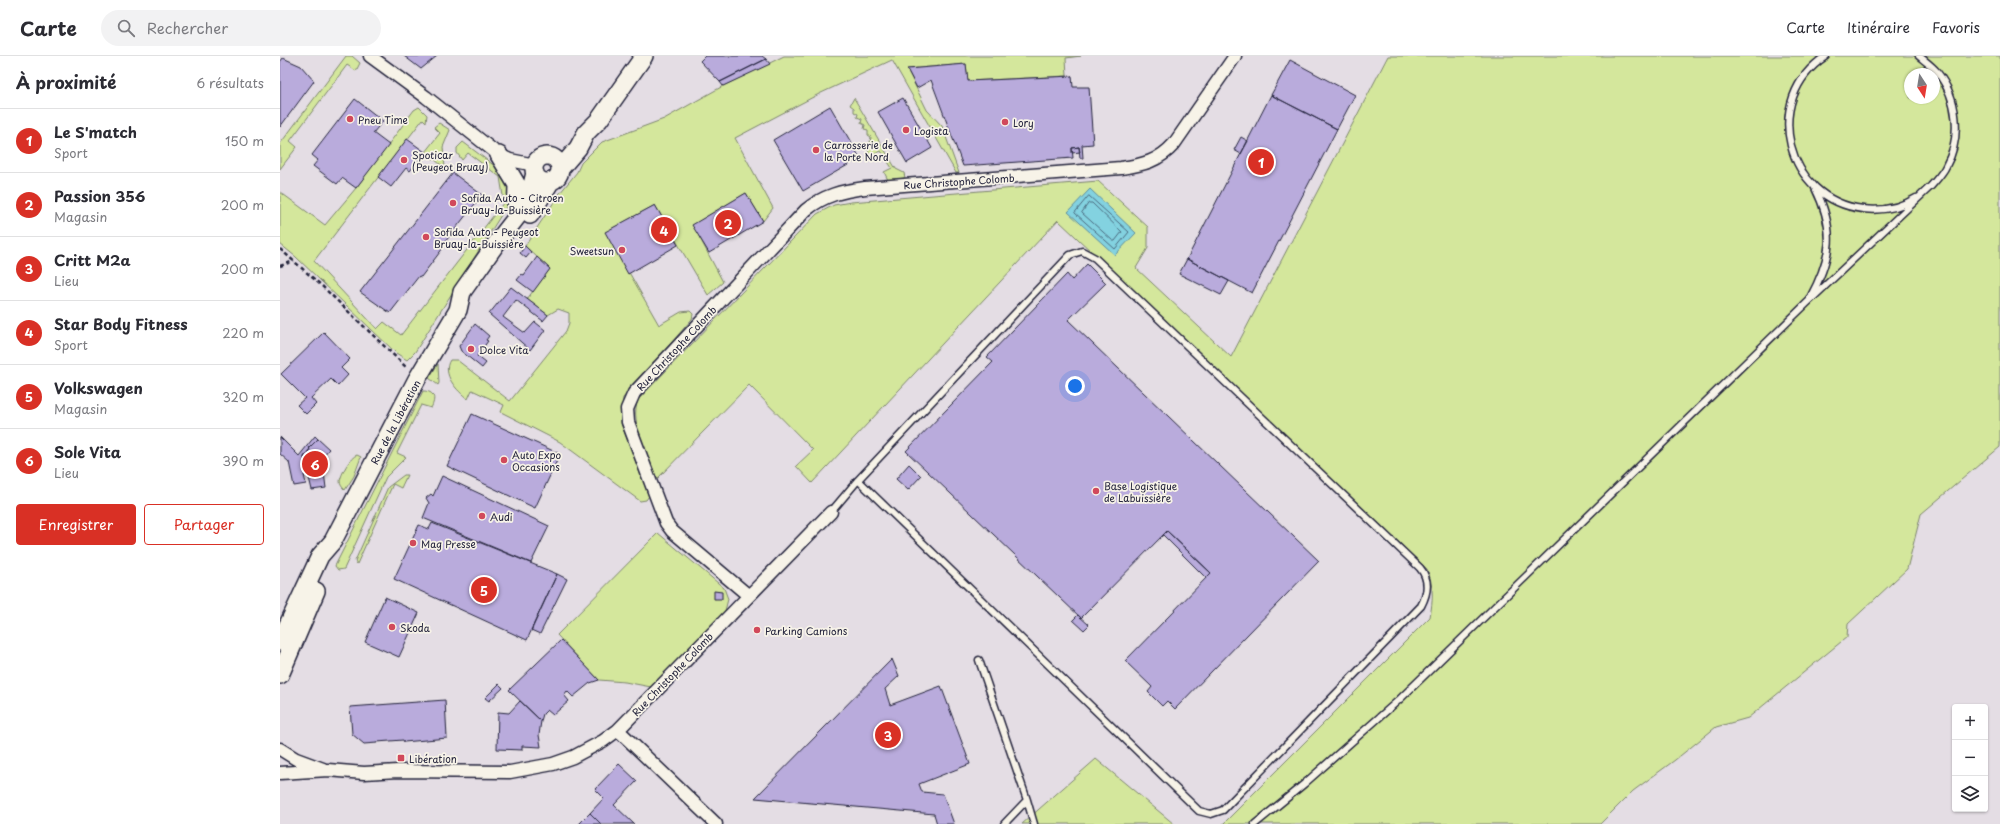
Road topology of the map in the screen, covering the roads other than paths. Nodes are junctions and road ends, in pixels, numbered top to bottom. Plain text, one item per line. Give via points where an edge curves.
1 (370, 56) edge
2 (644, 56) edge
3 (1235, 56) edge
4 (1826, 56) edge
5 (1919, 56) edge
6 (586, 133) junction
7 (499, 155) junction
8 (539, 164) junction
9 (556, 175) junction
10 (1931, 186) junction
11 (1814, 187) junction
12 (516, 218) junction
13 (1807, 303) junction
14 (459, 305) junction
15 (858, 480) junction
16 (831, 512) joint
17 (333, 541) junction
18 (748, 596) junction
19 (280, 642) edge
20 (979, 660) dead end
21 (280, 675) edge
22 (618, 730) junction
23 (280, 749) edge
24 (328, 770) junction
25 (280, 773) edge
26 (1027, 800) junction
27 (716, 824) edge
28 (1004, 824) edge
29 (1034, 824) edge
30 (1255, 824) edge

1 - 7 street
2 - 6 main road, Rue de la Libération via 599,120
3 - 18 street, Rue Christophe Colomb via 1174,144 1162,156 1151,162 1121,168 864,188 831,194 816,202 634,392 627,409 628,422 666,523
4 - 11 lane via 1806,74 1794,95 1788,120 1790,144 1799,168
5 - 10 lane via 1937,72 1950,94 1956,118 1955,143 1951,154 1946,166
6 - 8 main road, Rue de la Libération
6 - 9 main road, Rue de la Libération via 578,148
7 - 8 street via 510,160
7 - 12 main road via 517,184
8 - 9 main road via 543,181
8 - 9 main road via 557,160
8 - 12 main road, Rue de la Libération via 527,204
9 - 14 main road, Rue de la Libération via 472,299
10 - 11 lane via 1914,199 1894,207 1873,210 1852,208 1832,200
10 - 13 lane
11 - 13 lane via 1828,219 1828,249 1822,276
12 - 14 main road, Rue de la Libération via 462,292
13 - 30 lane via 1400,700
14 - 17 main road, Rue de la Libération via 417,379
15 - 15 lane via 1199,811 1211,814 1223,810 1421,606 1427,591 1427,582 1420,568 1095,258 1082,251 1070,255
15 - 16 lane
16 - 18 street
17 - 19 main road, Rue de la Libération via 320,556
17 - 21 main road, Rue de la Libération via 331,559
18 - 22 street, Rue Christophe Colomb
20 - 26 lane
22 - 24 street, Rue Christophe Colomb via 603,741 573,756 524,771 364,773
22 - 27 street
23 - 24 street, Rue Christophe Colomb
24 - 25 street, Rue Christophe Colomb
26 - 28 lane
26 - 29 lane

